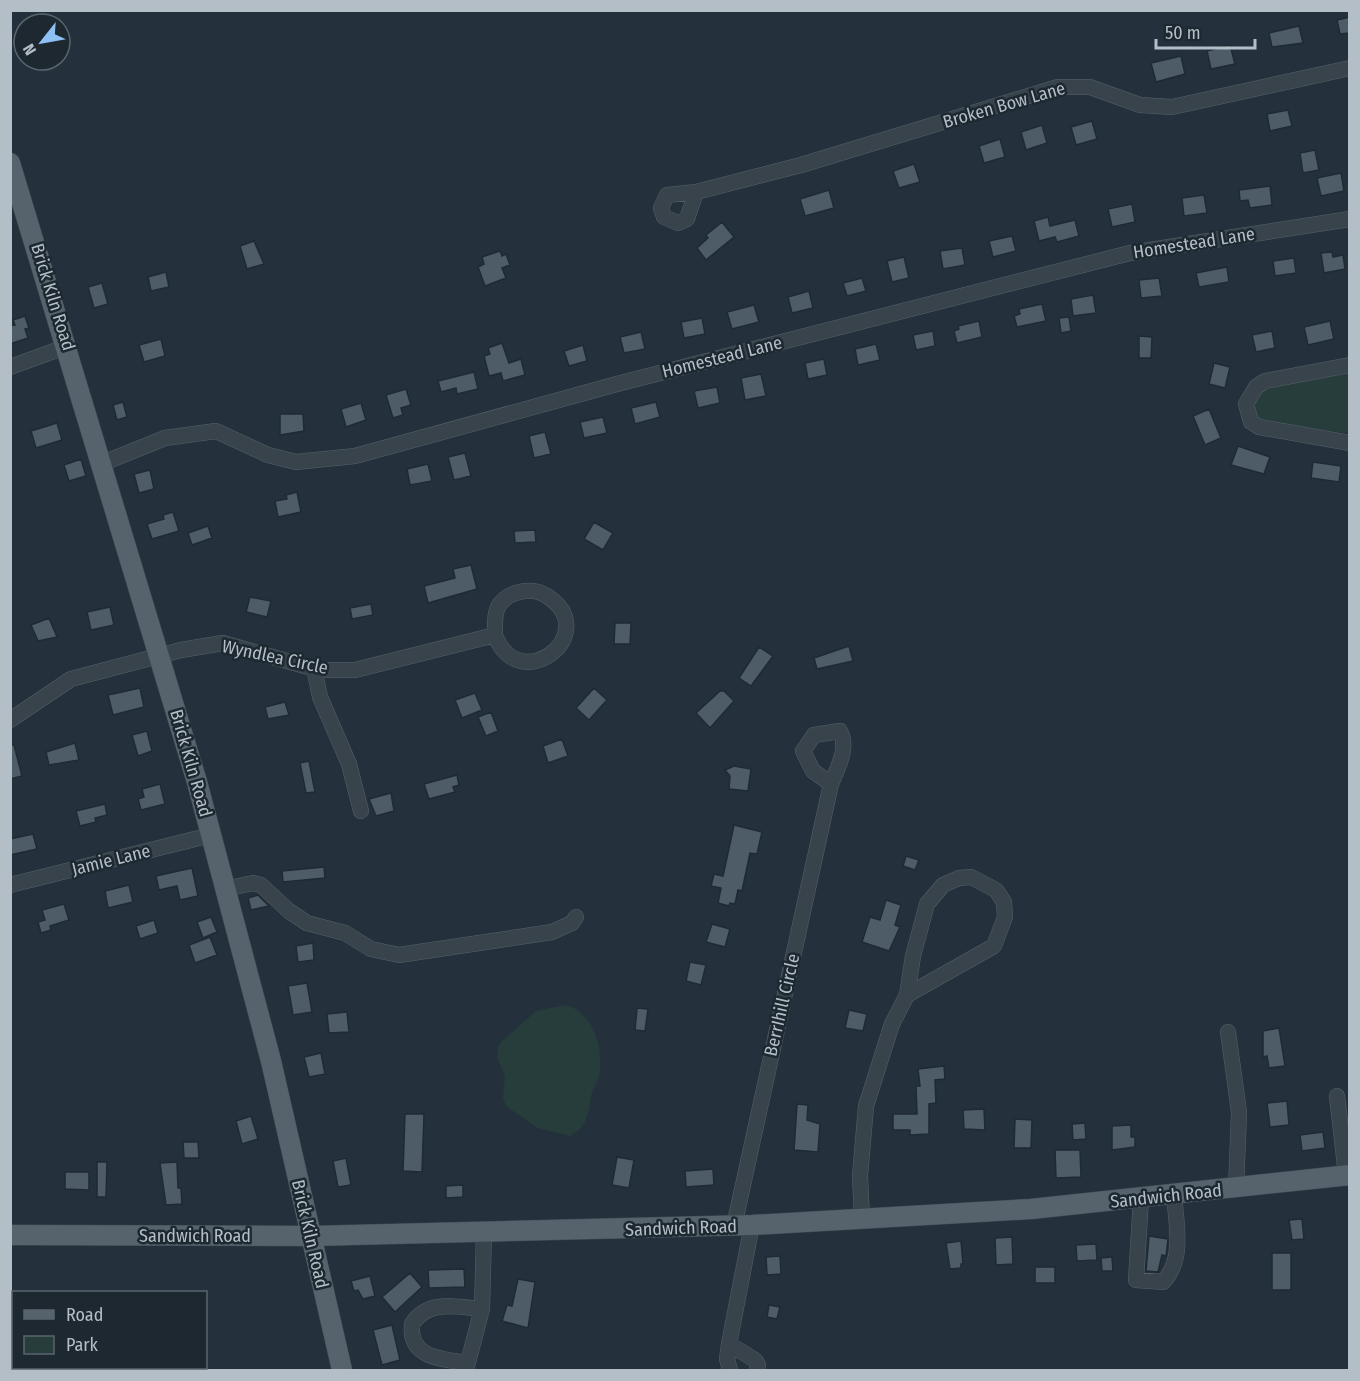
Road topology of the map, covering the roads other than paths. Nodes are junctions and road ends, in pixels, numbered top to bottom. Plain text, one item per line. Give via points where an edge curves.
1 (1350, 68) edge
2 (10, 163) edge
3 (696, 192) dead end
4 (1350, 219) edge
5 (68, 346) junction
6 (1350, 365) edge
7 (10, 367) edge
8 (1350, 443) edge
9 (103, 463) junction
10 (495, 634) junction
11 (160, 655) junction
12 (314, 668) junction
13 (10, 720) edge
14 (831, 784) dead end
15 (361, 811) dead end
16 (211, 835) junction
17 (10, 885) edge
18 (225, 889) junction
19 (576, 917) dead end
20 (907, 994) junction
21 (1228, 1032) dead end
22 (1337, 1096) dead end
23 (1348, 1175) edge
24 (1236, 1189) junction
25 (1174, 1195) junction
26 (1141, 1198) junction
27 (862, 1219) junction
28 (743, 1225) junction
29 (484, 1234) junction
30 (10, 1235) edge
31 (312, 1236) junction
32 (482, 1309) junction
33 (729, 1344) junction
34 (467, 1367) edge
35 (342, 1371) edge
36 (730, 1371) edge
37 (757, 1371) edge

1 - 3 street, Broken Bow Lane via 1172,107 1140,105 1090,87 1058,87 801,165
2 - 5 main road, Brick Kiln Road
4 - 9 street, Homestead Lane via 1130,253 617,384 355,456 296,462 268,455 216,431 165,438
5 - 7 street
5 - 9 main road, Brick Kiln Road
6 - 8 street via 1265,381 1256,387 1246,404 1246,413 1258,427
9 - 11 main road, Brick Kiln Road
10 - 10 street via 499,605 526,590 559,604 567,618 560,645 537,663 505,652
10 - 12 street, Wyndlea Circle via 355,670
11 - 12 street, Wyndlea Circle via 223,643
11 - 13 street via 71,679 20,717
11 - 16 main road, Brick Kiln Road
12 - 15 street via 320,697 349,764
14 - 28 street, BerrIhill Circle
16 - 17 street, Jamie Lane
16 - 18 main road, Brick Kiln Road
18 - 19 street via 261,885 307,923 345,933 371,949 399,955 552,932
18 - 31 main road, Brick Kiln Road via 271,1060
20 - 20 street via 920,924 936,891 947,882 971,877 996,890 1004,902 1005,917 994,946
20 - 27 street via 892,1024 866,1106 860,1176
21 - 24 street via 1239,1113
22 - 23 street
23 - 24 main road, Sandwich Road
24 - 25 main road, Sandwich Road
25 - 26 main road, Sandwich Road
25 - 26 street via 1178,1241 1175,1260 1164,1282 1136,1280
26 - 27 main road, Sandwich Road
27 - 28 main road, Sandwich Road
28 - 29 main road, Sandwich Road
28 - 33 street, BerrIhill Circle
29 - 31 main road, Sandwich Road
29 - 32 street
30 - 31 main road, Sandwich Road
31 - 35 main road, Brick Kiln Road
32 - 34 street
32 - 34 street via 436,1306 412,1324 412,1339 421,1352
33 - 36 street, BerrIhill Circle
33 - 37 street via 755,1360

